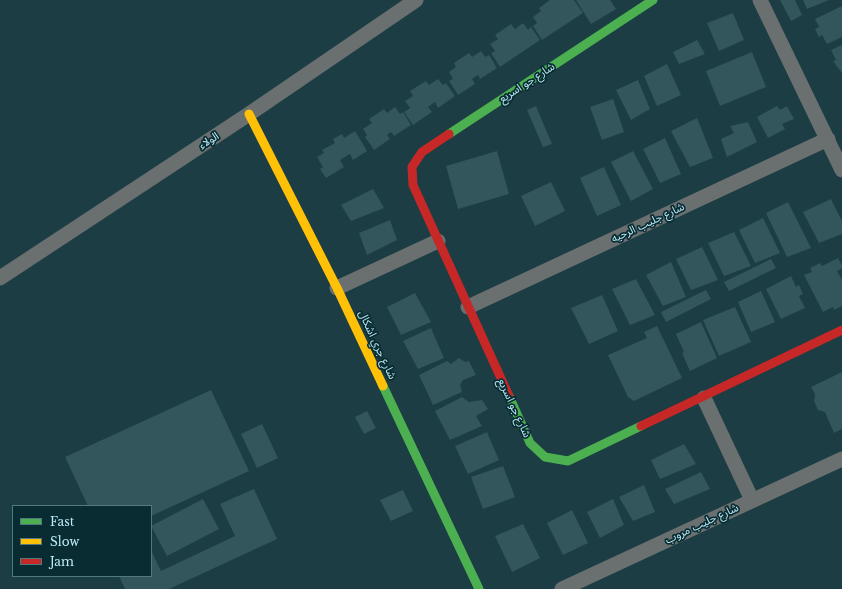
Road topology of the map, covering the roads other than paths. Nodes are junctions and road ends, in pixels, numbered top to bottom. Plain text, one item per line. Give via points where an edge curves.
1 (416, 0) edge
2 (653, 0) edge
3 (760, 0) edge
4 (249, 114) junction
5 (828, 139) junction
6 (842, 170) edge
7 (438, 241) junction
8 (0, 278) edge
9 (336, 288) junction
10 (468, 307) junction
11 (842, 330) edge
12 (704, 398) junction
13 (842, 459) edge
14 (752, 500) junction
15 (479, 589) edge
16 (562, 589) edge

1 - 4 street, الولاء
2 - 7 street, شارع جو اسريع via 422,152 412,167 412,185
3 - 5 street
4 - 8 street, الولاء
4 - 9 street, شارع جري اشكال
5 - 6 street
5 - 10 street, شارع جليب الرحيه
7 - 9 street
7 - 10 street, شارع جو اسريع
9 - 15 street, شارع جري اشكال
10 - 12 street, شارع جو اسريع via 530,442 545,457 568,461
11 - 12 street, شارع جو اسريع
12 - 14 street
13 - 14 street, شارع جليب مروب
14 - 16 street, شارع جليب مروب

